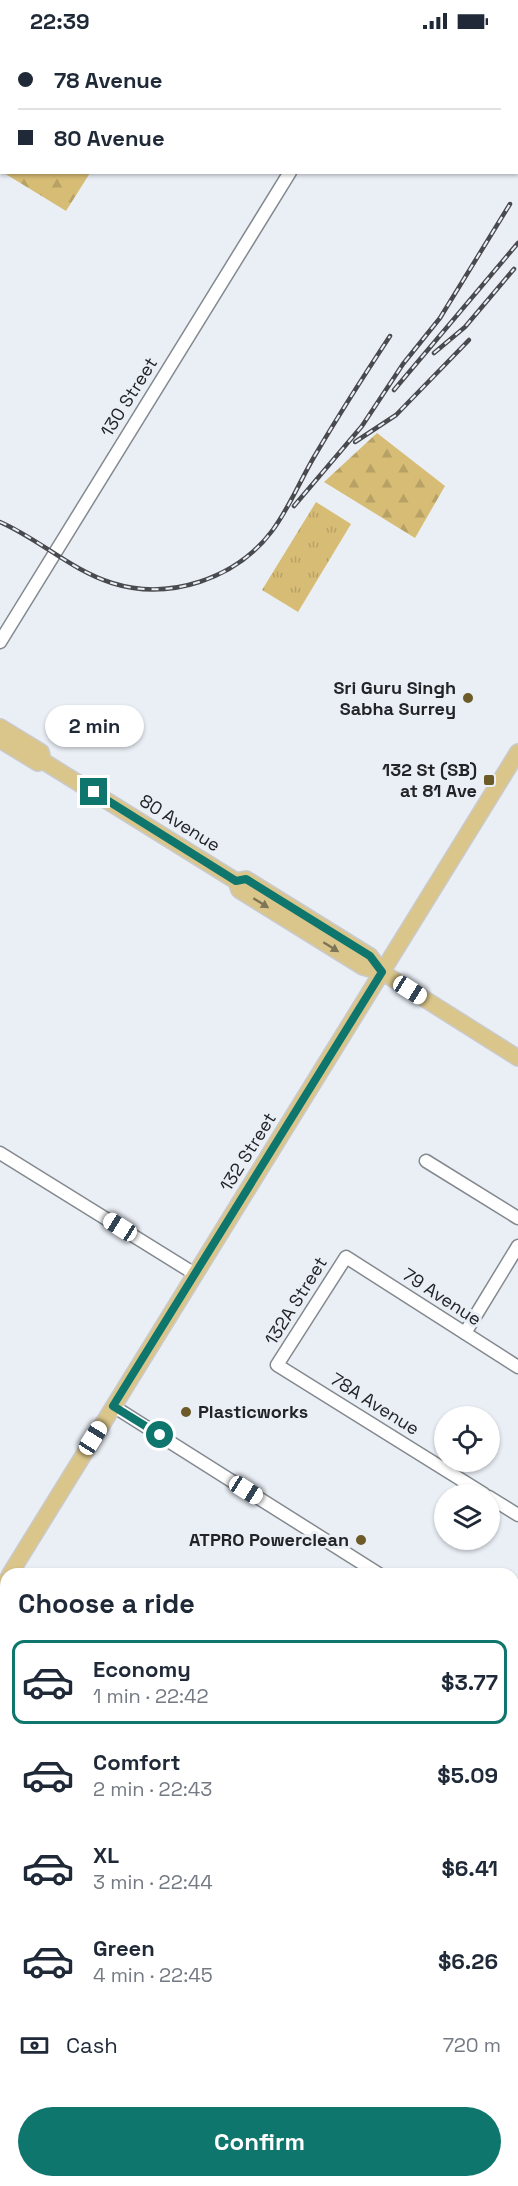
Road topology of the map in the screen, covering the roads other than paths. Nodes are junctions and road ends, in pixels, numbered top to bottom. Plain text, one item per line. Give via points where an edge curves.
1 (289, 174) edge
2 (0, 642) edge
3 (0, 727) edge
4 (0, 740) edge
5 (518, 752) edge
6 (43, 761) junction
7 (382, 972) junction
8 (518, 1058) edge
9 (0, 1153) edge
10 (426, 1161) dead end
11 (518, 1218) edge
12 (518, 1246) edge
13 (346, 1257) joint
14 (195, 1274) junction
15 (465, 1333) junction
16 (277, 1365) joint
17 (518, 1367) edge
18 (113, 1406) junction
19 (468, 1484) edge
20 (500, 1504) edge
21 (518, 1515) edge
22 (14, 1568) edge
23 (370, 1568) edge

1 - 2 street, 130 Street
3 - 6 main road, 80 Avenue via 41,752
4 - 6 main road, 80 Avenue via 38,763
5 - 7 main road, 132 Street
6 - 7 main road, 80 Avenue via 236,881 246,879 370,956
7 - 8 main road, 80 Avenue
7 - 14 main road, 132 Street
9 - 14 street
10 - 11 street
12 - 15 street
13 - 15 street, 79 Avenue
13 - 16 street, 132A Street
14 - 18 main road, 132 Street
15 - 17 street, 79 Avenue
16 - 19 street, 78A Avenue
18 - 22 main road, 132 Street
18 - 23 street
20 - 21 street

